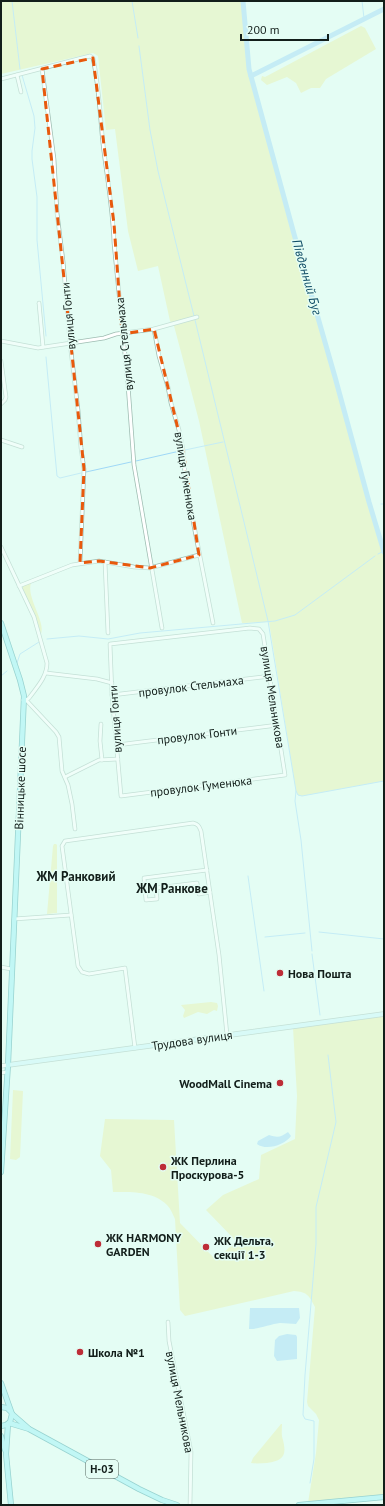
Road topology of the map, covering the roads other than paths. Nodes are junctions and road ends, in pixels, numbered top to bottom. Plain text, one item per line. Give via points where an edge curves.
1 (42, 69) junction
2 (17, 75) junction
3 (1, 79) edge
4 (21, 92) dead end
5 (39, 303) dead end
6 (197, 317) dead end
7 (154, 329) junction
8 (122, 334) junction
9 (1, 341) edge
10 (70, 343) junction
11 (43, 347) junction
12 (1, 361) edge
13 (1, 404) edge
14 (1, 440) edge
15 (22, 447) dead end
16 (1, 547) edge
17 (199, 555) junction
18 (105, 562) junction
19 (80, 563) junction
20 (151, 568) junction
21 (19, 586) junction
22 (1, 623) edge
23 (213, 623) dead end
24 (162, 628) dead end
25 (250, 628) joint
26 (108, 633) dead end
27 (46, 673) junction
28 (270, 676) junction
29 (112, 683) junction
30 (112, 695) junction
31 (25, 700) junction
32 (101, 724) dead end
33 (278, 725) junction
34 (117, 745) junction
35 (118, 759) junction
36 (102, 760) junction
37 (285, 775) joint
38 (65, 777) junction
39 (120, 793) joint
40 (75, 829) dead end
41 (207, 870) junction
42 (210, 892) junction
43 (71, 915) junction
44 (14, 919) junction
45 (1, 968) edge
46 (11, 969) junction
47 (384, 1014) edge
48 (227, 1035) junction
49 (136, 1048) junction
50 (8, 1065) junction
51 (1, 1066) edge
52 (7, 1072) junction
53 (1, 1073) edge
54 (1, 1172) edge
55 (168, 1322) dead end
56 (1, 1383) edge
57 (1, 1407) edge
58 (11, 1413) junction
59 (8, 1424) junction
60 (1, 1426) edge
61 (29, 1429) junction
62 (1, 1436) edge
63 (6, 1454) junction
64 (384, 1497) edge
65 (11, 1505) edge
66 (177, 1505) edge
67 (190, 1505) edge
68 (299, 1505) edge

1 - 2 street
1 - 8 street, вулиця Стельмаха via 90,56 93,58 114,224
1 - 10 street, вулиця Гонти via 54,159
2 - 3 street
2 - 4 street
5 - 11 street
6 - 7 street
7 - 8 street
7 - 17 street, вулиця Гуменюка via 183,450 186,485
8 - 10 street
8 - 20 street, вулиця Стельмаха via 134,465
9 - 11 street
10 - 11 street
10 - 19 street, вулиця Гонти via 84,469
12 - 13 street via 6,397
14 - 15 street
16 - 21 street
17 - 20 street
17 - 23 street, вулиця Гуменюка
18 - 19 street
18 - 20 street
18 - 26 street
19 - 21 street
20 - 24 street, вулиця Стельмаха
21 - 27 street via 34,617 48,663
22 - 31 main road, Вінницьке шосе
25 - 28 street, вулиця Мельникова via 259,629 263,634
25 - 29 street, вулиця Гонти via 110,644
27 - 29 street
27 - 31 street
28 - 30 street, провулок Стельмаха
28 - 33 street, вулиця Мельникова
29 - 30 street, вулиця Гонти
30 - 34 street, вулиця Гонти
31 - 38 street via 59,737 62,771
31 - 44 main road, Вінницьке шосе
32 - 36 street
33 - 34 street, провулок Гонти
33 - 37 street, вулиця Мельникова
34 - 35 street, вулиця Гонти
35 - 36 street
35 - 39 street, вулиця Гонти
36 - 38 street
37 - 39 street, провулок Гуменюка via 121,796
38 - 40 street
41 - 42 street
41 - 42 street via 144,878 146,900 157,899 156,888 197,883 199,894
41 - 43 street via 201,831 197,824 65,842 62,846
42 - 48 street
43 - 44 street
43 - 49 street via 78,966 82,972 89,974 125,968
44 - 46 main road, Вінницьке шосе
45 - 46 street
46 - 50 main road, Вінницьке шосе
47 - 48 main road, Трудова вулиця
48 - 49 main road, Трудова вулиця
49 - 50 main road, Трудова вулиця
50 - 51 street, Трудова вулиця
50 - 52 main road, Вінницьке шосе
52 - 53 street
52 - 54 main road, Вінницьке шосе
55 - 67 street, вулиця Мельникова via 169,1341 191,1452
56 - 58 main road
57 - 58 main road, Н-03 via 7,1408
58 - 59 main road
58 - 61 main road, Н-03
59 - 60 main road
59 - 61 main road, Н-03
59 - 63 main road
61 - 66 main road, Н-03 via 139,1489
62 - 63 main road
63 - 65 main road
64 - 68 main road

